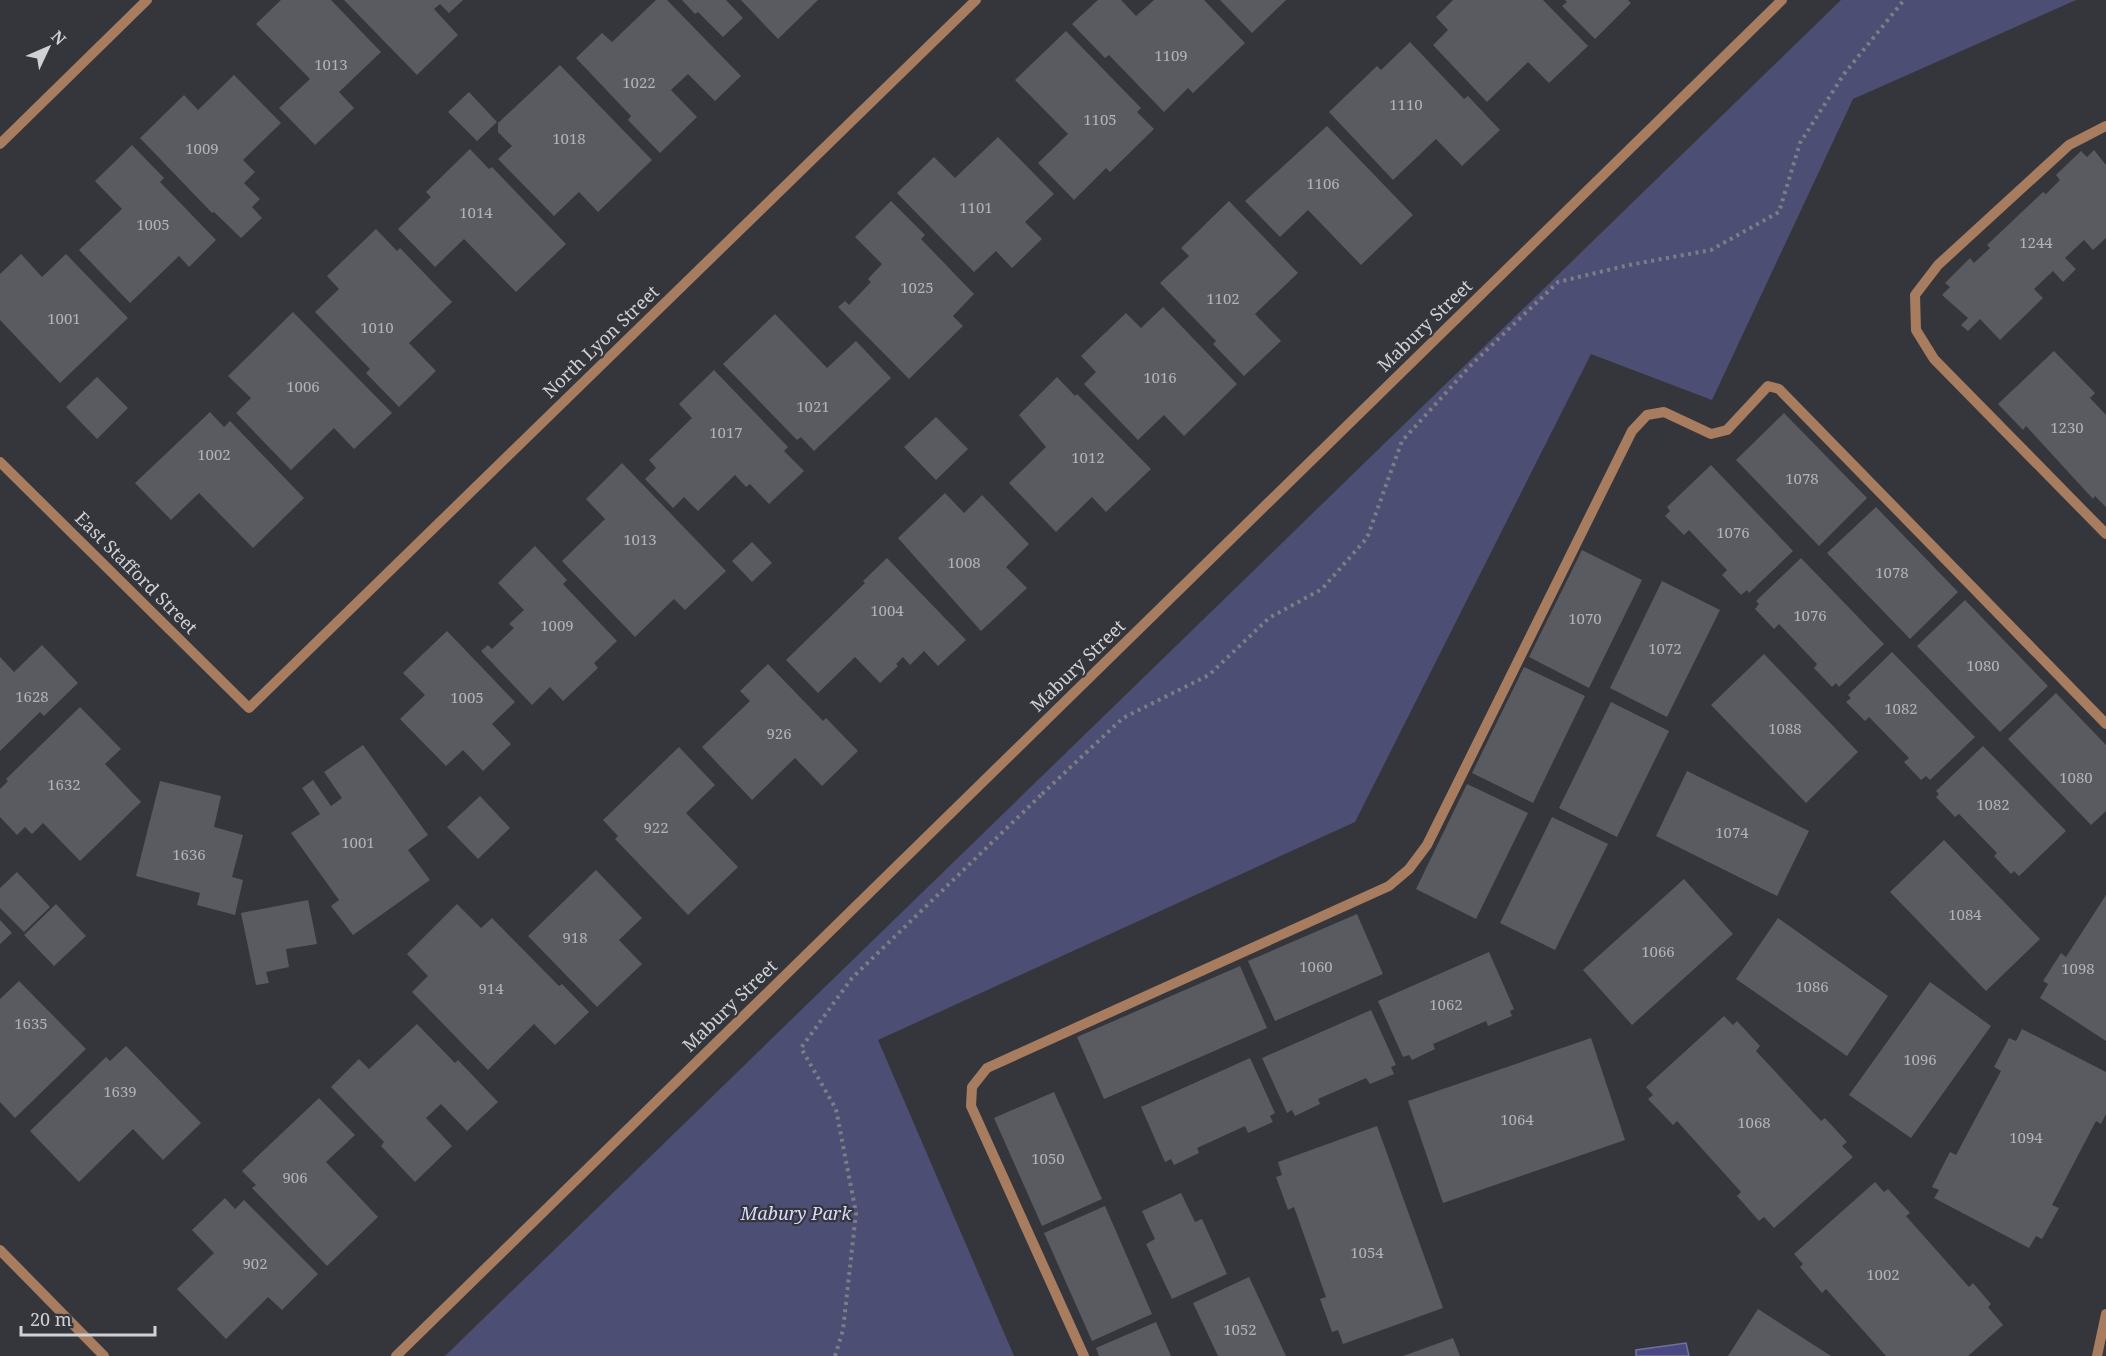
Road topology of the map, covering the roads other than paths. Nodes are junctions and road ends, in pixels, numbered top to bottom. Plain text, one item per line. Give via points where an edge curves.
1 (147, 0) edge
2 (976, 0) edge
3 (1782, 0) edge
4 (2106, 126) edge
5 (0, 144) edge
6 (0, 462) edge
7 (2106, 534) edge
8 (249, 708) joint
9 (2106, 723) edge
10 (0, 1250) edge
11 (2106, 1314) edge
12 (104, 1356) edge
13 (396, 1356) edge
14 (1084, 1356) edge
15 (2097, 1356) edge

1 - 5 street
2 - 8 street, North Lyon Street
3 - 13 street, Mabury Street
4 - 7 street via 2069,146 1938,266 1915,295 1916,330 1934,359
6 - 8 street, East Stafford Street
9 - 14 street via 1779,389 1768,386 1727,430 1711,434 1664,412 1647,415 1632,431 1427,845 1409,869 1389,886 987,1068 972,1087 970,1106
10 - 12 street
11 - 15 street

